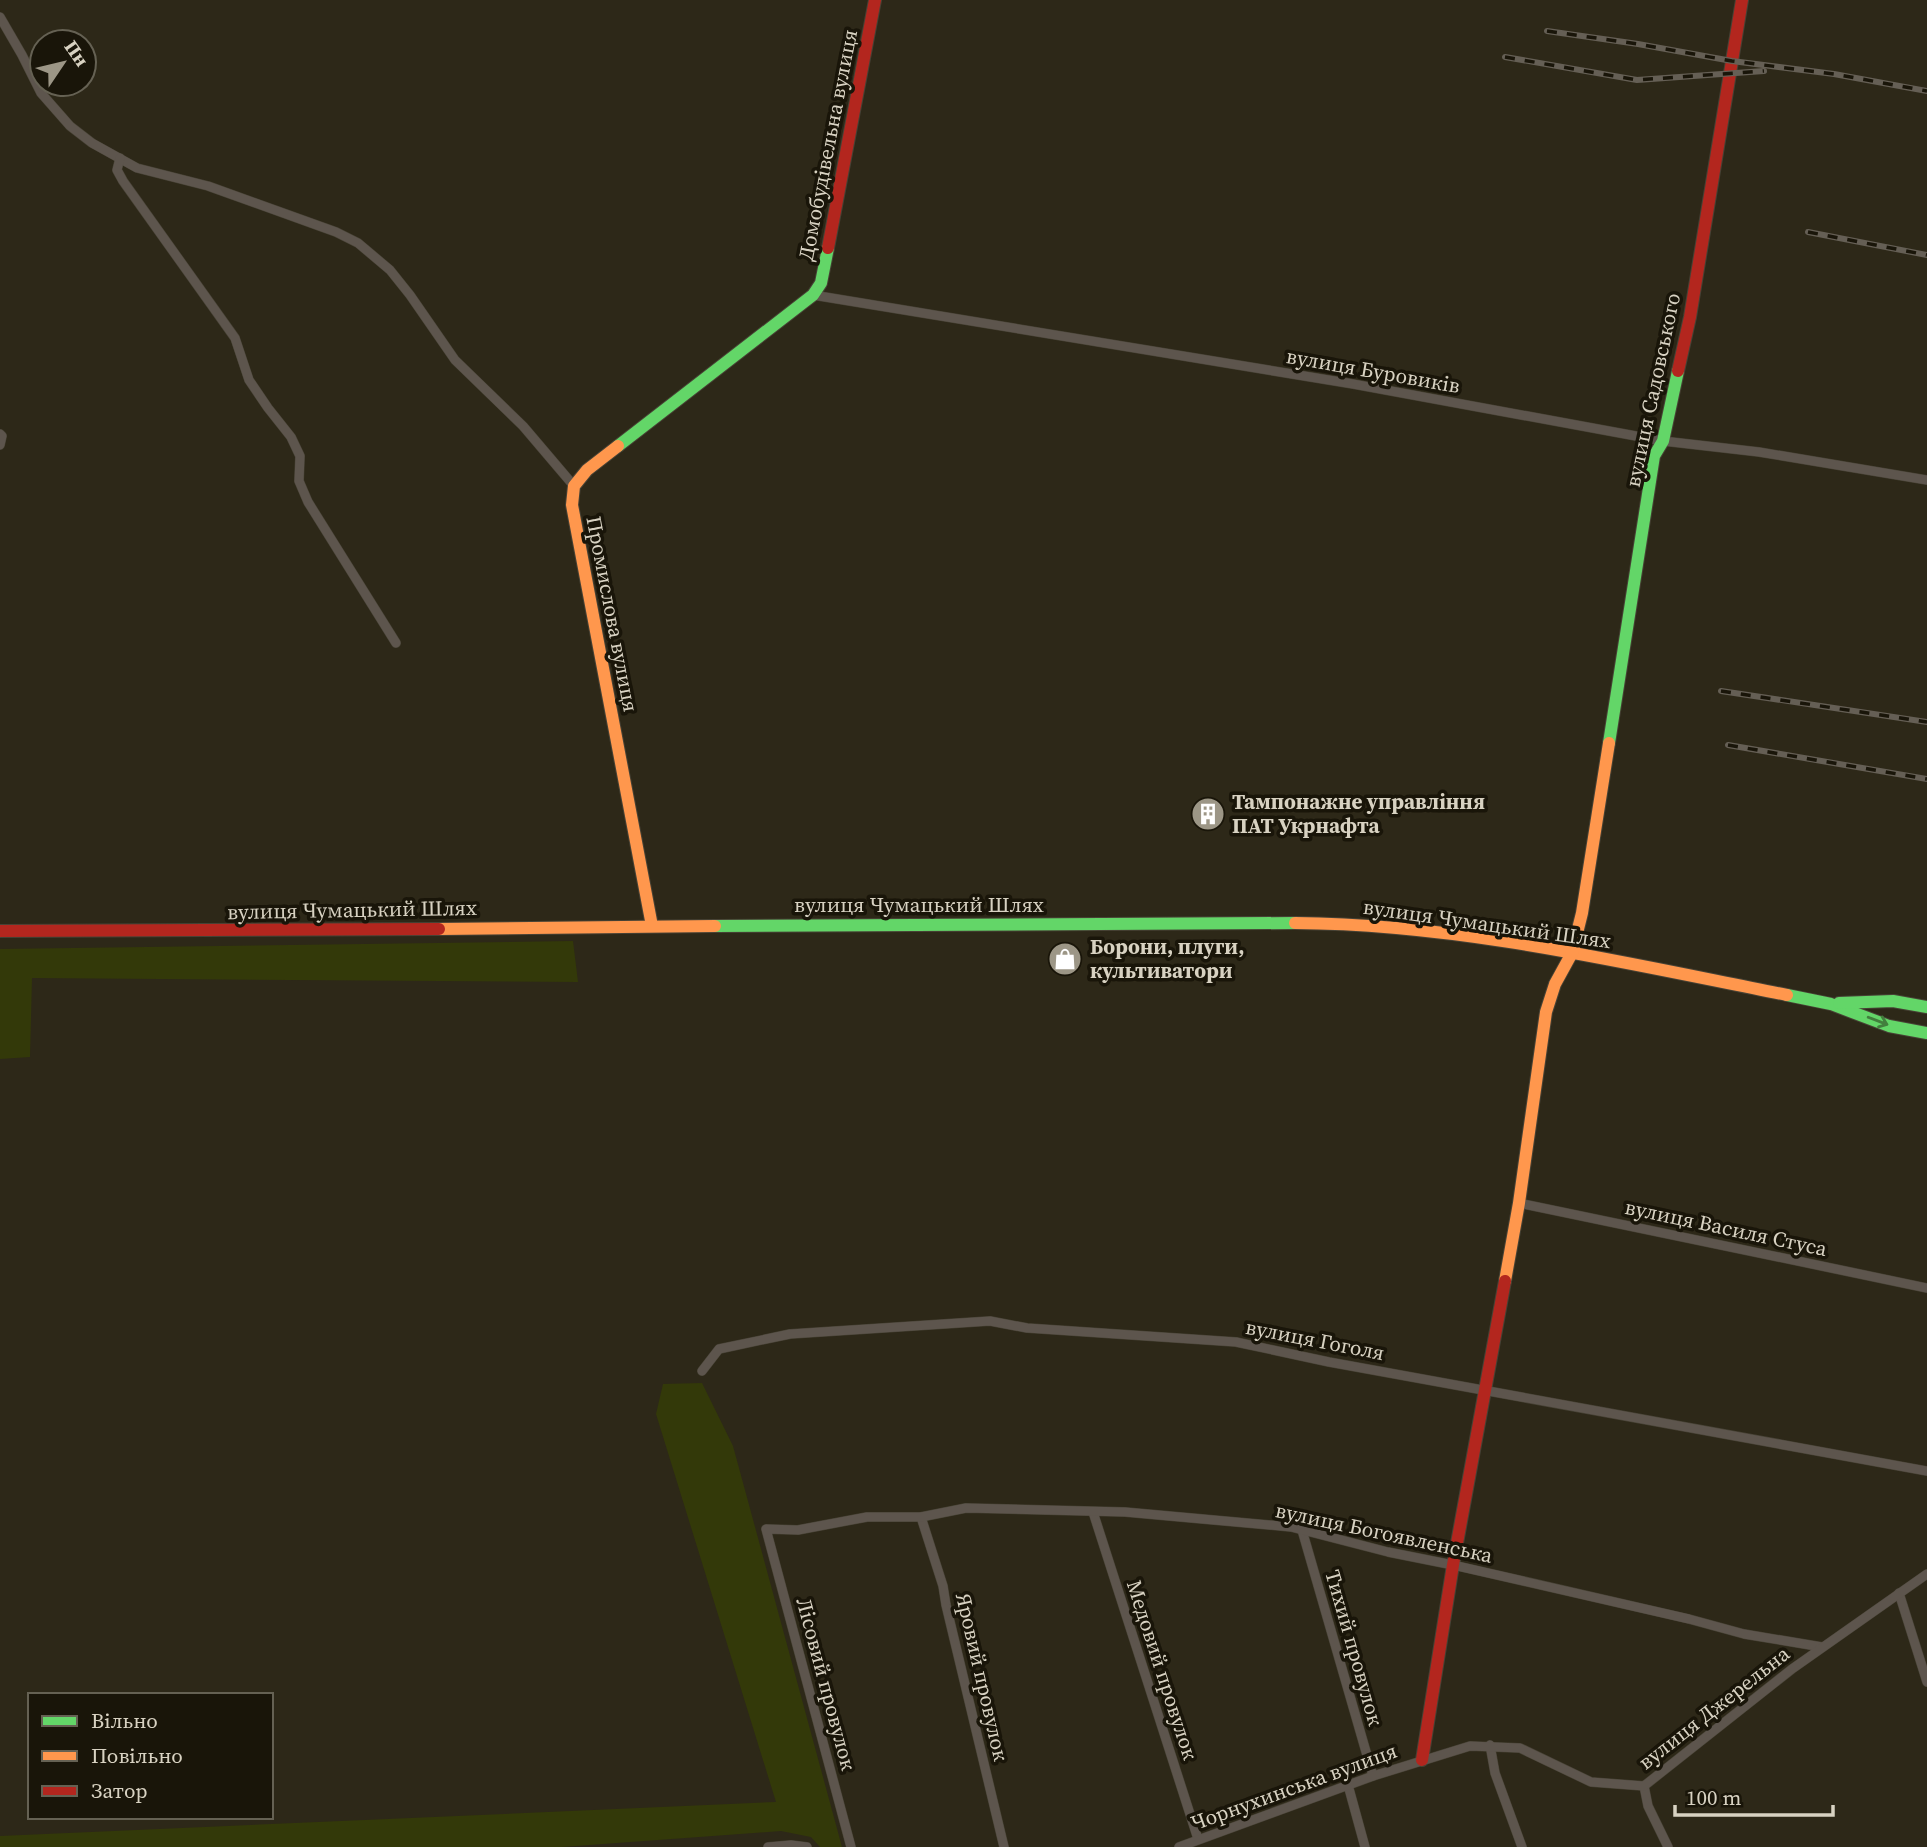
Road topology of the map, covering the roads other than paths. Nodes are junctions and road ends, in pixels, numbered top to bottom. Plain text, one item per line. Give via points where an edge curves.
1 (874, 0) edge
2 (1742, 0) edge
3 (0, 17) edge
4 (120, 158) junction
5 (813, 295) junction
6 (1663, 441) junction
7 (1927, 480) edge
8 (574, 486) junction
9 (396, 643) dead end
10 (652, 926) junction
11 (0, 931) edge
12 (1572, 953) junction
13 (1831, 1003) junction
14 (1927, 1007) edge
15 (1927, 1033) edge
16 (1519, 1203) junction
17 (1927, 1288) edge
18 (702, 1371) dead end
19 (1485, 1390) junction
20 (1927, 1471) edge
21 (1093, 1512) junction
22 (921, 1517) junction
23 (766, 1529) joint
24 (1302, 1530) junction
25 (1453, 1565) junction
26 (1927, 1574) edge
27 (1899, 1593) junction
28 (1822, 1647) junction
29 (1927, 1682) edge
30 (1490, 1745) junction
31 (1422, 1760) junction
32 (1373, 1776) junction
33 (1348, 1785) junction
34 (1644, 1786) junction
35 (1198, 1839) junction
36 (768, 1847) edge
37 (807, 1847) edge
38 (851, 1847) edge
39 (1004, 1847) edge
40 (1179, 1847) edge
41 (1365, 1847) edge
42 (1522, 1847) edge
43 (1668, 1847) edge

1 - 5 street, Домобудівельна вулиця via 825,265
2 - 6 street, вулиця Садовського via 1690,317
3 - 4 street via 41,93 70,126
4 - 8 street via 137,168 208,186 358,243 390,270 455,360 523,426
4 - 9 street via 117,170 123,181 235,338 249,380 300,456 299,481 309,502
5 - 6 street, вулиця Буровиків via 1353,384
5 - 8 street via 587,470
6 - 7 street, вулиця Буровиків
6 - 12 street, вулиця Садовського via 1654,456
8 - 10 street, Промислова вулиця via 572,505
10 - 11 street, вулиця Чумацький Шлях
10 - 12 street, вулиця Чумацький Шлях via 1345,923
12 - 13 street, вулиця Чумацький Шлях
12 - 16 street, вулиця Садовського via 1546,1012
13 - 14 street, вулиця Чумацький Шлях via 1893,1001
13 -> 15 street, вулиця Чумацький Шлях via 1889,1026
16 - 17 street, вулиця Василя Стуса
16 - 19 street, вулиця Садовського
18 - 19 street, вулиця Гоголя via 719,1349 790,1334 990,1321 1027,1328 1236,1342
19 - 20 street, вулиця Гоголя
19 - 25 street, вулиця Садовського
21 - 22 street, вулиця Богоявленська via 966,1508
21 - 24 street, вулиця Богоявленська
21 - 35 street, Медовий провулок
22 - 23 street, вулиця Богоявленська via 867,1517 798,1530
22 - 39 street, Яровий провулок via 943,1586
23 - 38 street, Лісовий провулок
24 - 25 street, вулиця Богоявленська
24 - 32 street, Тихий провулок
25 - 28 street, вулиця Богоявленська via 1744,1634
25 - 31 street, вулиця Садовського
26 - 27 street, вулиця Джерельна
27 - 28 street, вулиця Джерельна
27 - 29 street
28 - 34 street, вулиця Джерельна
30 - 31 street, вулиця Джерельна
30 - 34 street, вулиця Джерельна via 1520,1748 1591,1782
30 - 42 street via 1495,1773
31 - 32 street, Чорнухинська вулиця
32 - 33 street, Чорнухинська вулиця
33 - 35 street, Чорнухинська вулиця
33 - 41 street
34 - 43 street via 1648,1806
35 - 40 street, Чорнухинська вулиця
36 - 37 street

